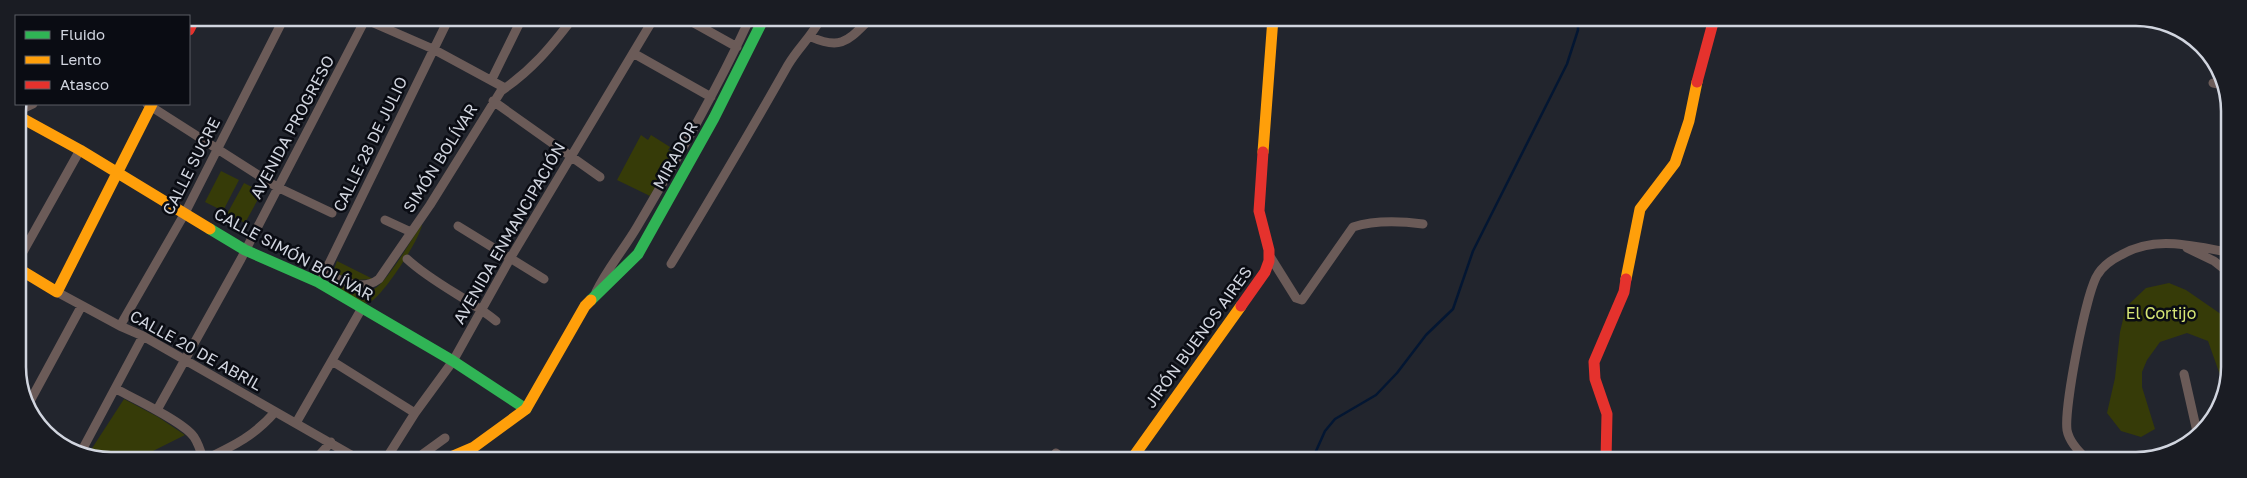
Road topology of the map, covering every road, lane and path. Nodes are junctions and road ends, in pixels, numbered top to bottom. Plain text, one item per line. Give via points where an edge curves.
1 (280, 26) edge
2 (360, 26) edge
3 (382, 26) edge
4 (445, 26) edge
5 (518, 26) edge
6 (567, 26) edge
7 (649, 26) edge
8 (697, 26) edge
9 (746, 26) edge
10 (760, 26) edge
11 (817, 26) edge
12 (862, 26) edge
13 (1272, 26) edge
14 (1712, 26) edge
15 (811, 37) junction
16 (737, 47) junction
17 (433, 49) junction
18 (633, 53) junction
19 (492, 79) junction
20 (505, 88) junction
21 (711, 97) junction
22 (493, 101) junction
23 (150, 105) edge
24 (26, 120) edge
25 (218, 148) junction
26 (80, 150) junction
27 (570, 156) junction
28 (117, 172) junction
29 (600, 177) dead end
30 (277, 187) junction
31 (185, 213) junction
32 (332, 214) dead end
33 (385, 220) dead end
34 (1422, 224) dead end
35 (458, 226) dead end
36 (411, 232) junction
37 (2176, 243) junction
38 (26, 246) edge
39 (245, 250) junction
40 (2221, 251) edge
41 (511, 257) junction
42 (1270, 258) junction
43 (407, 259) dead end
44 (671, 264) dead end
45 (2221, 266) edge
46 (26, 273) edge
47 (322, 278) junction
48 (544, 279) dead end
49 (57, 292) junction
50 (596, 293) junction
51 (81, 307) junction
52 (362, 308) junction
53 (482, 309) junction
54 (496, 321) dead end
55 (120, 326) junction
56 (143, 336) junction
57 (184, 360) junction
58 (332, 361) junction
59 (452, 361) junction
60 (2184, 374) dead end
61 (116, 389) junction
62 (32, 397) edge
63 (157, 410) junction
64 (526, 410) junction
65 (275, 412) junction
66 (415, 414) junction
67 (296, 423) junction
68 (2196, 427) edge
69 (445, 438) dead end
70 (331, 442) junction
71 (84, 447) edge
72 (201, 452) edge
73 (219, 452) edge
74 (322, 452) edge
75 (347, 452) edge
76 (391, 452) edge
77 (426, 452) edge
78 (462, 452) edge
79 (1137, 452) edge
80 (1606, 452) edge
81 (2081, 452) edge

1 - 25 street, CALLE SUCRE
2 - 30 street, AVENIDA PROGRESO
3 - 17 street
4 - 17 street, CALLE 28 DE JULIO
5 - 19 street
6 - 20 street, SIMÓN BOLÍVAR via 543,57
7 - 18 street, AVENIDA ENMANCIPACIÓN
8 - 16 street
9 - 16 street, MIRADOR
10 - 50 street, MIRADOR via 719,110 638,254
11 - 15 street
12 - 15 street via 844,42 830,43
13 - 42 street, JIRÓN BUENOS AIRES via 1259,205
14 - 80 street via 1679,152 1675,163 1640,209 1624,292 1594,362 1595,379 1608,414
15 - 44 street via 796,52
16 - 21 street, MIRADOR
17 - 19 street
17 - 47 street, CALLE 28 DE JULIO
18 - 21 street
18 - 27 street, AVENIDA ENMANCIPACIÓN
19 - 20 street
20 - 22 street, SIMÓN BOLÍVAR
21 - 50 street, MIRADOR
22 - 27 street
22 - 36 street, SIMÓN BOLÍVAR
23 - 25 street
23 - 28 street
24 - 26 street, CALLE SIMÓN BOLÍVAR
25 - 30 street
25 - 31 street, CALLE SUCRE
26 - 28 street, CALLE SIMÓN BOLÍVAR
26 - 38 street
27 - 29 street
27 - 41 street, AVENIDA ENMANCIPACIÓN
28 - 31 street, CALLE SIMÓN BOLÍVAR
28 - 49 street
30 - 32 street
30 - 39 street, AVENIDA PROGRESO
31 - 39 street, CALLE SIMÓN BOLÍVAR
31 - 55 street, CALLE SUCRE
33 - 36 street
34 - 42 street via 1366,223 1353,227 1302,300 1296,298
35 - 41 street
36 - 47 street, SIMÓN BOLÍVAR via 375,283 352,284
37 - 40 street
37 - 45 street
37 - 81 street via 2143,245 2122,254 2098,274 2089,292 2066,410 2067,431
39 - 47 street, CALLE SIMÓN BOLÍVAR
39 - 57 street, AVENIDA PROGRESO
41 - 48 street
41 - 53 street, AVENIDA ENMANCIPACIÓN
42 - 79 street, JIRÓN BUENOS AIRES via 1265,272
43 - 53 street via 424,274
46 - 49 street, CALLE 20 DE ABRIL
47 - 52 street, CALLE SIMÓN BOLÍVAR
49 - 51 street, CALLE 20 DE ABRIL
50 - 64 street, MIRADOR via 577,319
51 - 55 street, CALLE 20 DE ABRIL
51 - 62 street
52 - 58 street
52 - 59 street, CALLE SIMÓN BOLÍVAR
53 - 54 street
53 - 59 street, AVENIDA ENMANCIPACIÓN
55 - 56 street, CALLE 20 DE ABRIL
56 - 57 street, CALLE 20 DE ABRIL
56 - 61 street
57 - 63 street, AVENIDA PROGRESO
57 - 65 street, CALLE 20 DE ABRIL
58 - 66 street
58 - 67 street
59 - 64 street, CALLE SIMÓN BOLÍVAR
59 - 66 street, AVENIDA ENMANCIPACIÓN
60 - 68 street
61 - 63 street
61 - 71 street
63 - 72 street via 192,434
64 - 78 street, MIRADOR
65 - 67 street, CALLE 20 DE ABRIL
65 - 73 street via 252,435
66 - 76 street, AVENIDA ENMANCIPACIÓN
67 - 70 street, CALLE 20 DE ABRIL
69 - 77 street
70 - 74 street
70 - 75 street, CALLE 20 DE ABRIL

